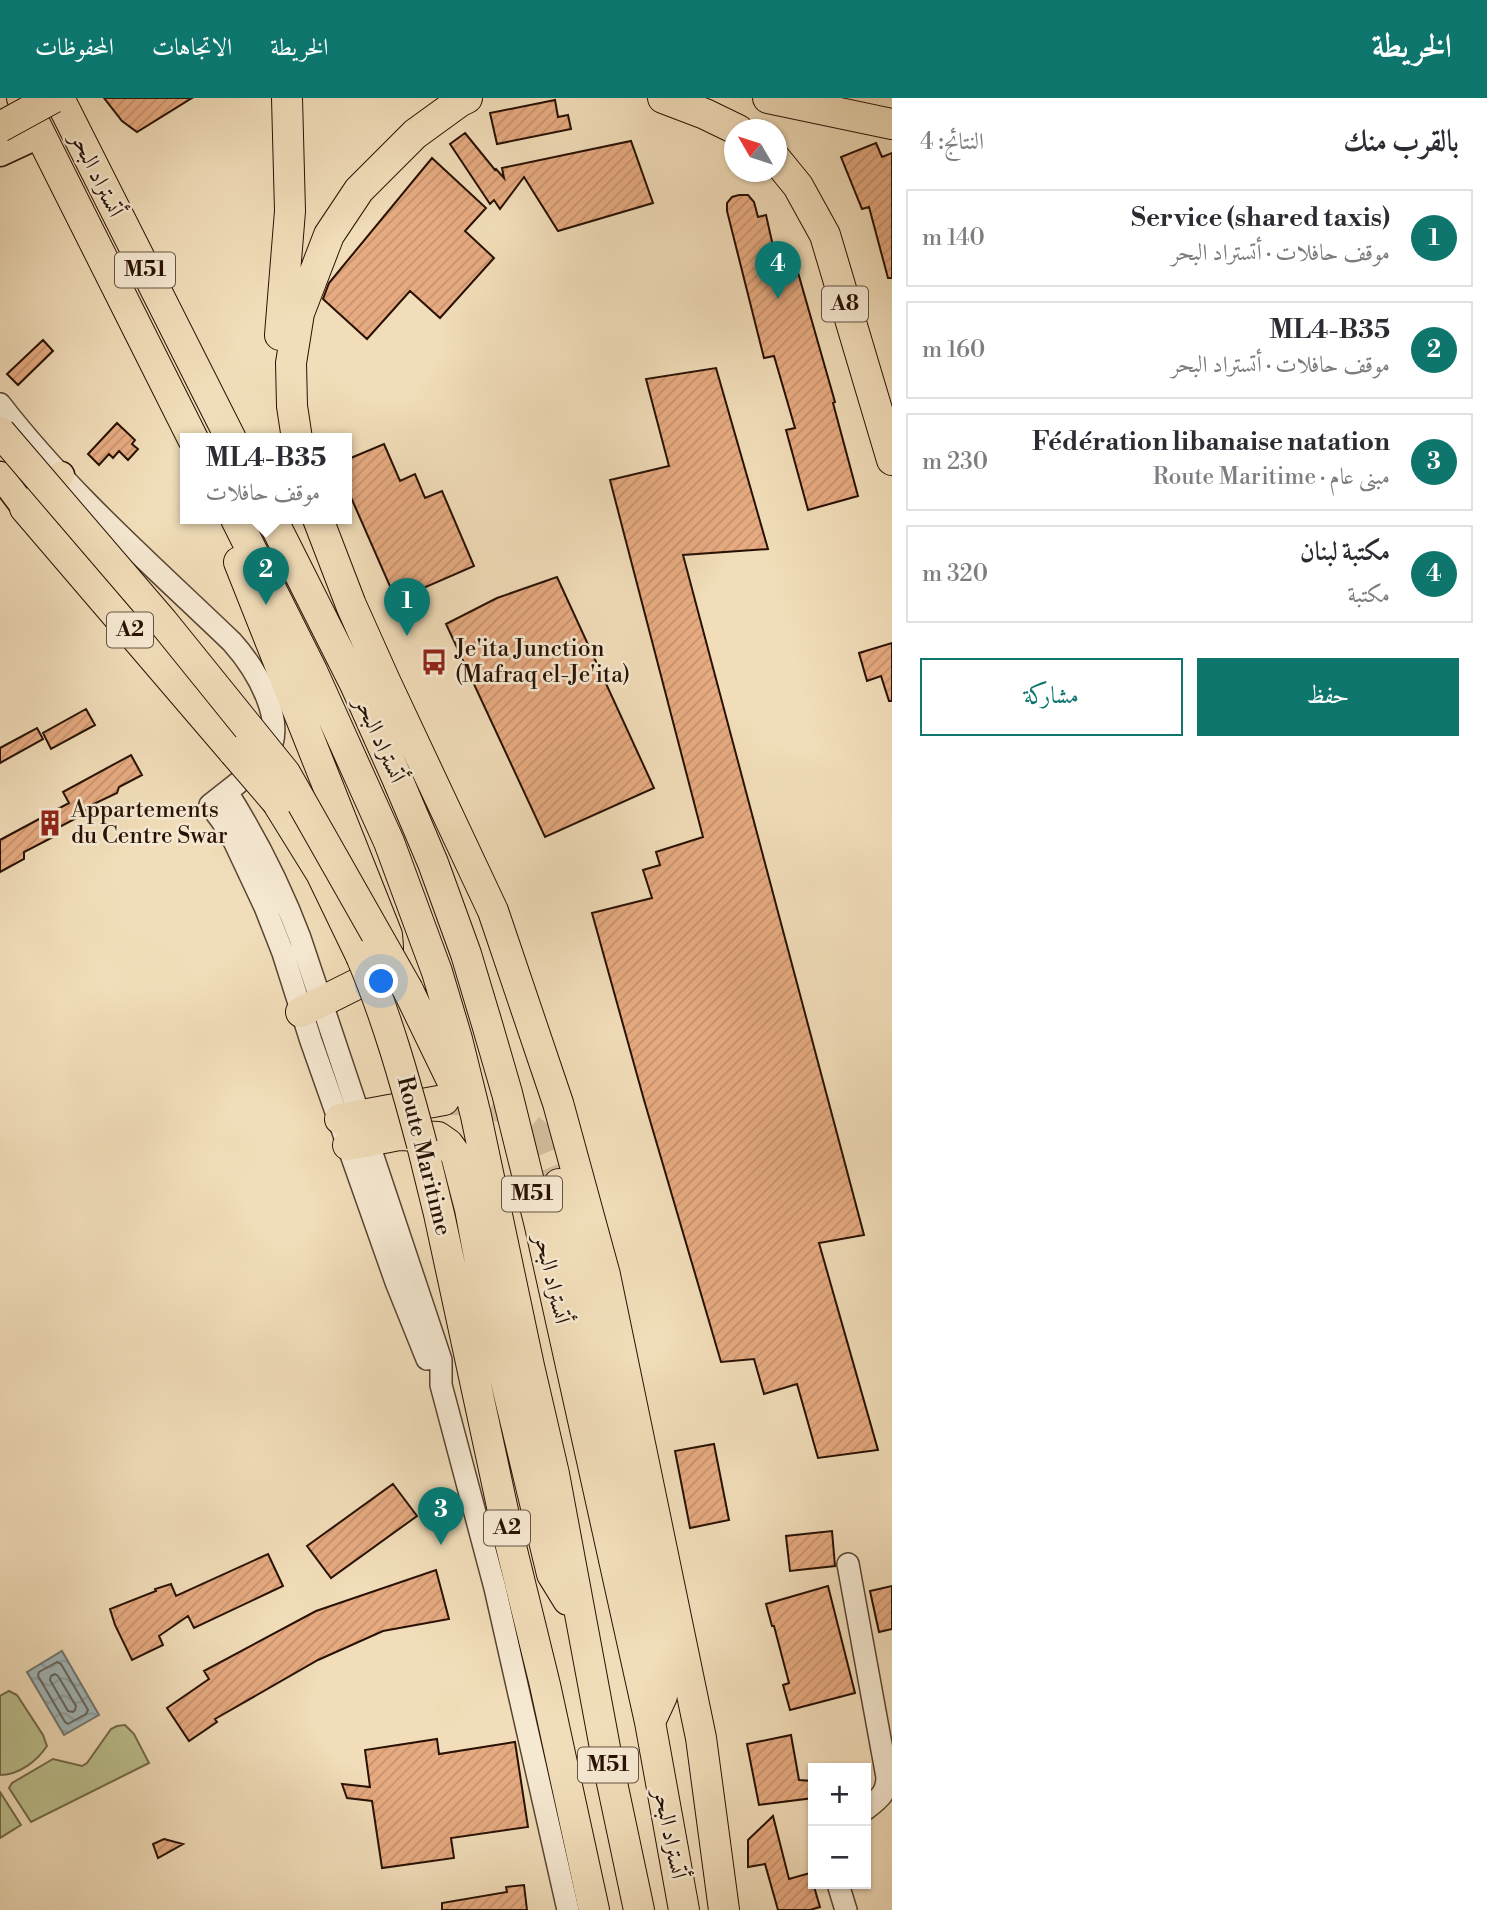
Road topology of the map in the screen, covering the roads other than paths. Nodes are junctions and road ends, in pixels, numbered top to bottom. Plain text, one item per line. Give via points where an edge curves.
1 (22, 98) edge
2 (53, 98) edge
3 (59, 98) edge
4 (287, 98) edge
5 (467, 98) edge
6 (663, 98) edge
7 (768, 98) edge
8 (724, 123) edge
9 (891, 123) edge
10 (0, 127) edge
11 (41, 134) junction
12 (0, 153) edge
13 (787, 172) edge
14 (825, 235) junction
15 (892, 380) edge
16 (0, 404) edge
17 (0, 432) edge
18 (190, 433) edge
19 (228, 433) edge
20 (288, 433) edge
21 (296, 433) edge
22 (892, 460) edge
23 (0, 475) edge
24 (61, 475) junction
25 (25, 508) junction
26 (224, 524) edge
27 (238, 524) edge
28 (275, 524) edge
29 (314, 524) edge
30 (320, 524) edge
31 (355, 684) junction
32 (228, 792) junction
33 (311, 1007) junction
34 (444, 1100) tunnel mouth
35 (477, 1116) junction
36 (354, 1130) junction
37 (559, 1184) tunnel mouth
38 (848, 1564) dead end
39 (582, 1620) junction
40 (650, 1722) junction
41 (871, 1805) edge
42 (840, 1889) edge
43 (568, 1910) edge
44 (594, 1910) edge
45 (639, 1910) edge
46 (684, 1910) edge
47 (724, 1910) edge
48 (846, 1910) edge

1 - 11 highway, أتستراد البحر / M51
2 - 10 highway, bridge
3 - 19 highway, أتستراد البحر / M51
4 - 20 highway via 290,211 278,367
5 - 21 highway via 415,134 359,190 329,235 299,313 291,363
6 - 8 highway
7 - 9 highway
11 - 12 main road
11 - 18 highway, أتستراد البحر / M51
13 - 14 highway, A8
14 - 15 highway via 847,274 878,365
14 - 22 highway, A8
16 - 24 street
17 - 35 highway, bridge via 285,773 408,990 458,1093
23 - 25 main road, A2
24 - 25 main road
24 - 32 street via 232,642 259,682 274,723 272,746 260,764
25 - 44 highway, Route Maritime / A2, bridge via 277,802 321,873 376,992 401,1065 439,1214
26 - 33 highway via 387,935 386,964 377,974
27 - 35 highway, أتستراد البحر / M51 via 312,671 389,842 437,972
28 - 31 highway, أتستراد البحر / M51
29 - 31 highway
30 - 47 highway via 351,605 493,911 558,1103 605,1275 701,1738
31 - 40 highway, أتستراد البحر / M51 via 433,863 488,1024 540,1226
32 - 33 street via 287,904
32 - 33 street via 210,805 234,841
33 - 36 street via 343,1072
34 - 36 highway
35 - 39 highway, أتستراد البحر / M51
36 - 39 highway via 438,1137 456,1156 552,1574
36 - 43 street via 396,1282 441,1385 495,1588
37 - 40 highway via 664,1680
38 - 41 street via 887,1777 883,1796
39 - 45 highway, أتستراد البحر / M51
40 - 46 highway, أتستراد البحر / M51
42 - 48 street

